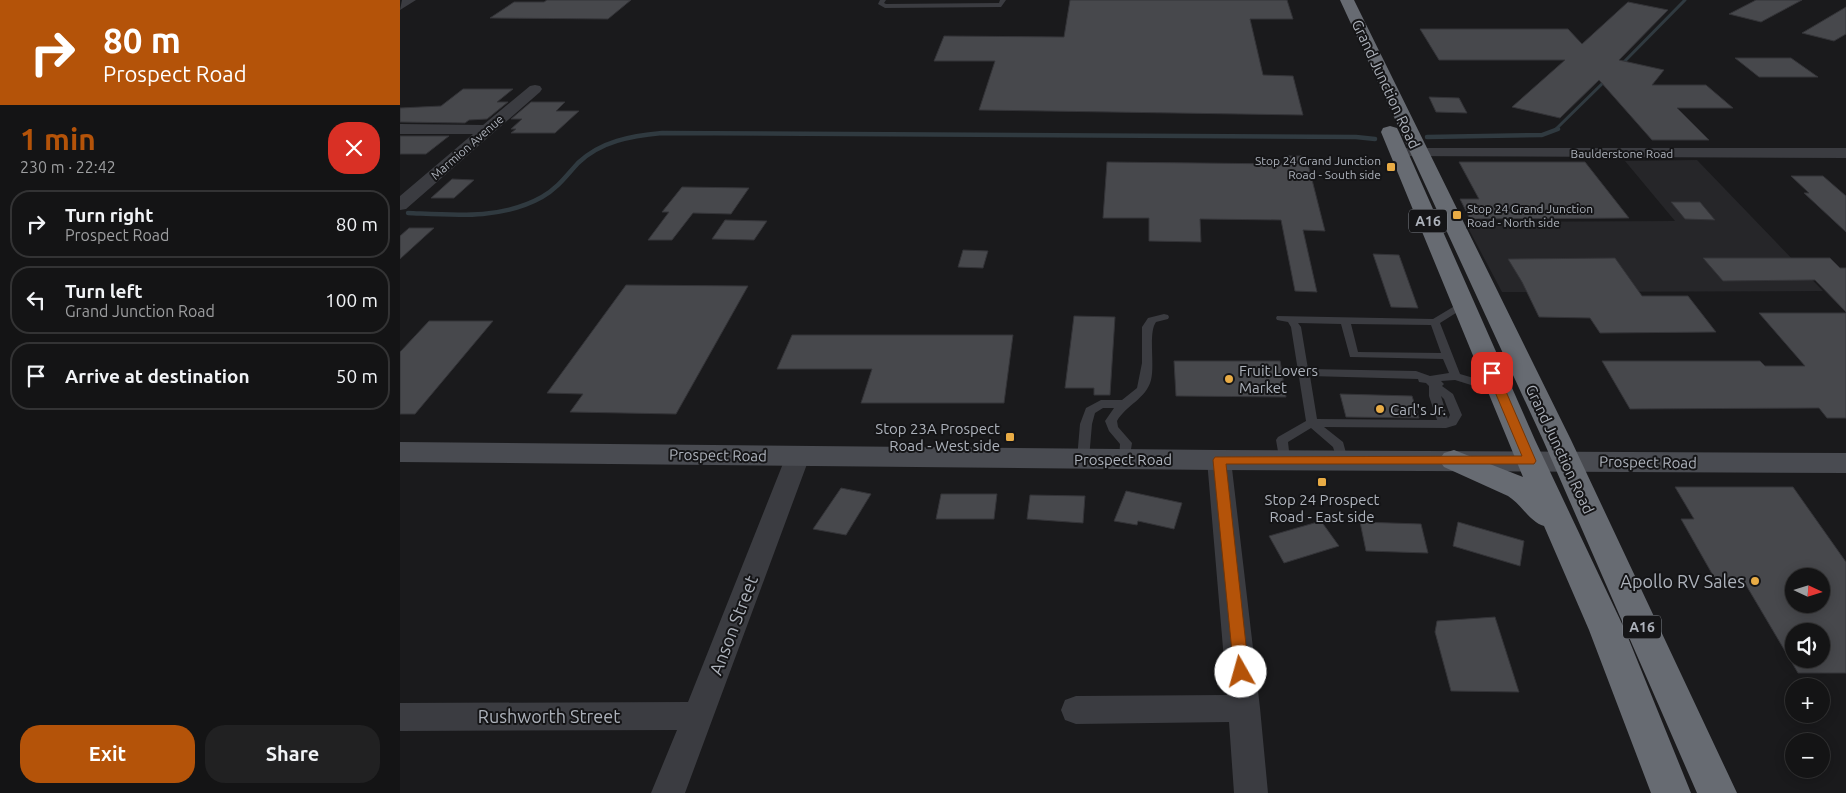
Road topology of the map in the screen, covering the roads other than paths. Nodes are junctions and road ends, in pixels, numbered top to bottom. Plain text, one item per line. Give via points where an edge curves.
1 (410, 0) edge
2 (883, 0) edge
3 (1003, 0) edge
4 (1333, 0) edge
5 (1347, 0) edge
6 (400, 6) edge
7 (1355, 34) junction
8 (535, 89) dead end
9 (400, 129) edge
10 (487, 130) junction
11 (1409, 153) junction
12 (1846, 153) edge
13 (400, 205) edge
14 (1463, 304) junction
15 (1164, 317) dead end
16 (1345, 320) junction
17 (1435, 322) junction
18 (1394, 355) junction
19 (1448, 356) junction
20 (1304, 375) junction
21 (1455, 376) junction
22 (1395, 377) junction
23 (1431, 382) junction
24 (1476, 383) junction
25 (1500, 390) junction
26 (1123, 404) junction
27 (1312, 423) junction
28 (400, 452) edge
29 (798, 456) junction
30 (1083, 459) junction
31 (1126, 459) junction
32 (1219, 460) junction
33 (1284, 460) junction
34 (1342, 460) junction
35 (1454, 460) junction
36 (1530, 461) junction
37 (1566, 461) junction
38 (1846, 463) edge
39 (1562, 533) junction
40 (1245, 708) junction
41 (1076, 710) dead end
42 (698, 716) junction
43 (400, 717) edge
44 (668, 793) edge
45 (1251, 793) edge
46 (1671, 793) edge
47 (1717, 793) edge

1 - 6 street
2 - 3 lane via 881,4 885,6 926,7 1001,5
4 - 7 highway, Grand Junction Road / A16
5 - 7 highway, Grand Junction Road / A16
7 - 11 highway, Grand Junction Road / A16
8 - 10 street, Marmion Avenue
9 - 10 street
10 - 13 street, Marmion Avenue
11 - 12 street, Baulderstone Road
11 - 14 highway, Grand Junction Road / A16
11 - 37 highway, Grand Junction Road / A16
14 - 17 lane
14 - 25 highway, Grand Junction Road / A16
15 - 26 lane via 1152,320 1147,326 1146,384 1139,394
16 - 17 lane
16 - 18 lane via 1354,355
16 - 20 lane via 1286,319 1296,327
17 - 19 lane
18 - 19 lane
18 - 22 lane
19 - 21 lane
20 - 22 lane
20 - 27 lane
21 - 23 lane
21 - 24 lane
22 - 23 lane
23 - 24 lane
23 - 27 lane via 1444,424
24 - 25 lane
25 - 36 highway, Grand Junction Road / A16
26 - 30 lane via 1101,404 1090,411
26 - 31 lane via 1111,421 1126,443
27 - 33 lane via 1282,440
27 - 34 lane via 1339,446
28 - 29 main road, Prospect Road
29 - 30 main road, Prospect Road
29 - 42 street, Anson Street
30 - 31 main road, Prospect Road
31 - 32 main road, Prospect Road
32 - 33 main road, Prospect Road
32 - 40 street
33 - 34 main road, Prospect Road
34 - 35 main road, Prospect Road
35 - 36 main road, Prospect Road
35 - 39 highway via 1528,494
36 - 37 main road, Prospect Road
36 - 39 highway, Grand Junction Road / A16
37 - 38 main road, Prospect Road
37 - 47 highway, Grand Junction Road / A16
39 - 46 highway, Grand Junction Road / A16 via 1607,630
40 - 41 street
40 - 45 street
42 - 43 street, Rushworth Street
42 - 44 street, Anson Street

